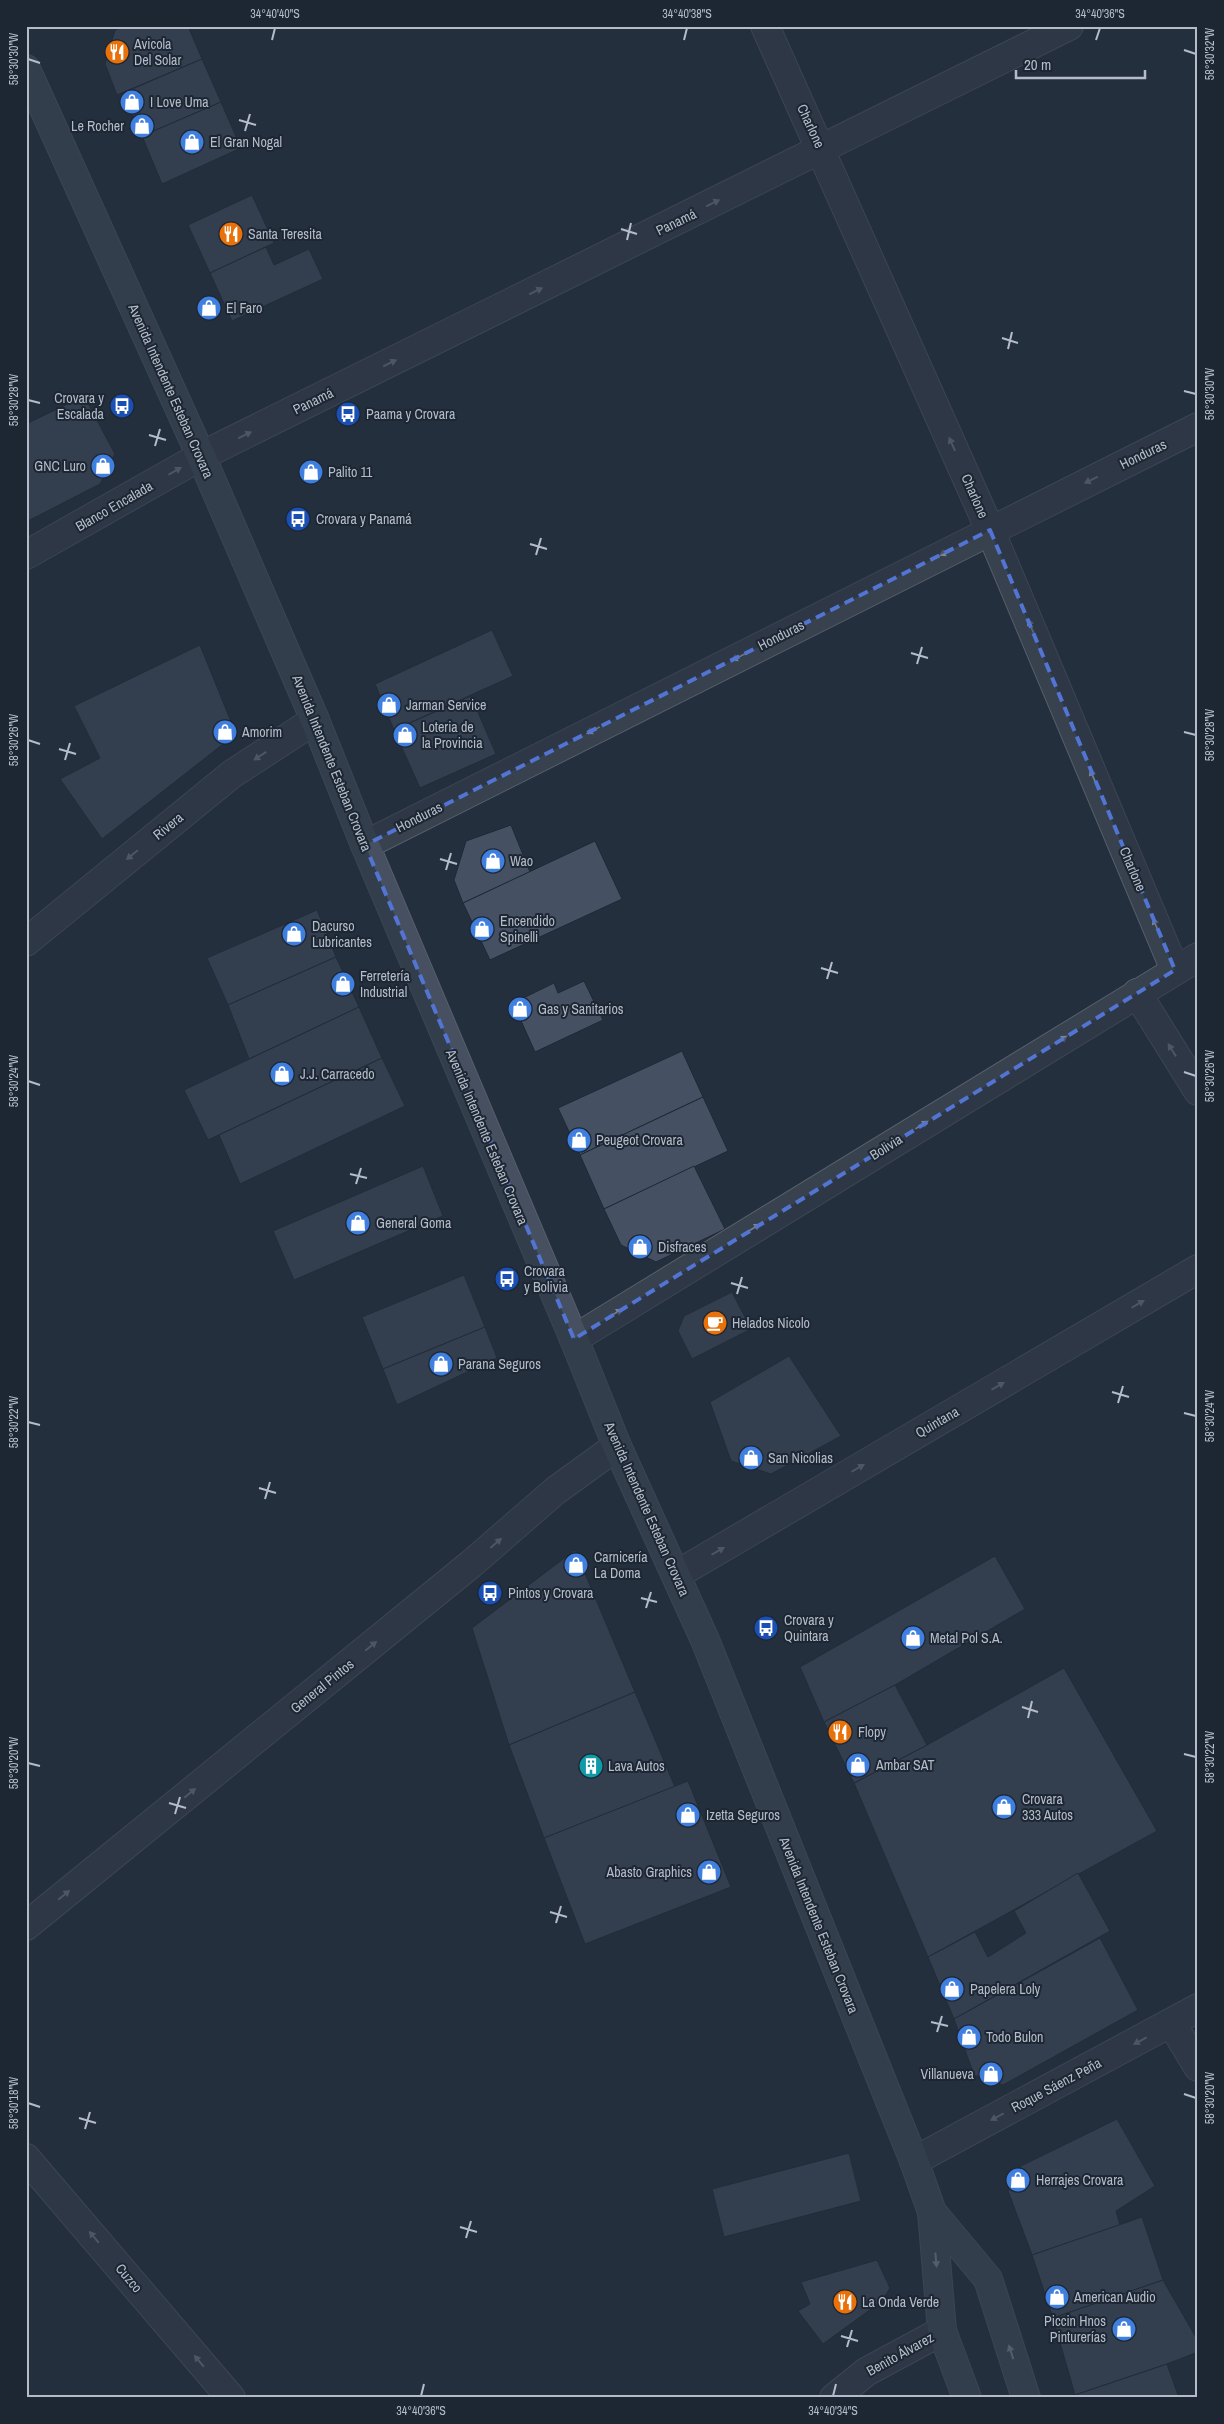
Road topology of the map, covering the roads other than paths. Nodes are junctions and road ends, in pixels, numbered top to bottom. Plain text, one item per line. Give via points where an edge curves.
1 (765, 26) edge
2 (1069, 26) edge
3 (26, 69) edge
4 (822, 150) junction
5 (1198, 427) edge
6 (201, 456) junction
7 (990, 530) junction
8 (26, 555) edge
9 (316, 720) junction
10 (365, 845) junction
11 (26, 942) edge
12 (1186, 964) edge
13 (1137, 993) junction
14 (1198, 1091) edge
15 (1198, 1269) edge
16 (574, 1339) junction
17 (617, 1446) junction
18 (676, 1575) junction
19 (26, 1926) edge
20 (1198, 2008) edge
21 (1172, 2024) junction
22 (1198, 2067) edge
23 (26, 2158) edge
24 (914, 2160) junction
25 (932, 2212) junction
26 (942, 2331) junction
27 (231, 2398) edge
28 (834, 2398) edge
29 (967, 2398) edge
30 (1026, 2398) edge

1 - 4 street, Charlone
2 - 4 street, Panamá
3 - 6 main road, Avenida Intendente Esteban Crovara
6 -> 4 street, Panamá
7 -> 4 street, Charlone
5 -> 7 street, Honduras
8 -> 6 street, Blanco Encalada
6 - 9 main road, Avenida Intendente Esteban Crovara
7 -> 10 street, Honduras
12 -> 7 street, Charlone
9 - 10 main road, Avenida Intendente Esteban Crovara
9 -> 11 street, Rivera via 232,774
10 - 16 main road, Avenida Intendente Esteban Crovara
12 - 13 street, Bolivia
14 -> 13 street
16 -> 13 street, Bolivia
18 -> 15 street, Quintana
16 - 17 main road, Avenida Intendente Esteban Crovara
17 - 18 main road, Avenida Intendente Esteban Crovara
19 -> 17 street, General Pintos via 471,1564 555,1491
18 - 24 main road, Avenida Intendente Esteban Crovara
20 - 21 street, Roque Sáenz Peña
21 - 22 street
21 -> 24 street, Roque Sáenz Peña
27 -> 23 street, Cuzco
24 - 25 main road, Avenida Intendente Esteban Crovara
25 -> 26 main road, Avenida Intendente Esteban Crovara
30 -> 25 main road, Avenida Intendente Esteban Crovara via 988,2279
26 - 28 street, Benito Álvarez via 866,2372
26 - 29 main road, Avenida Intendente Esteban Crovara

